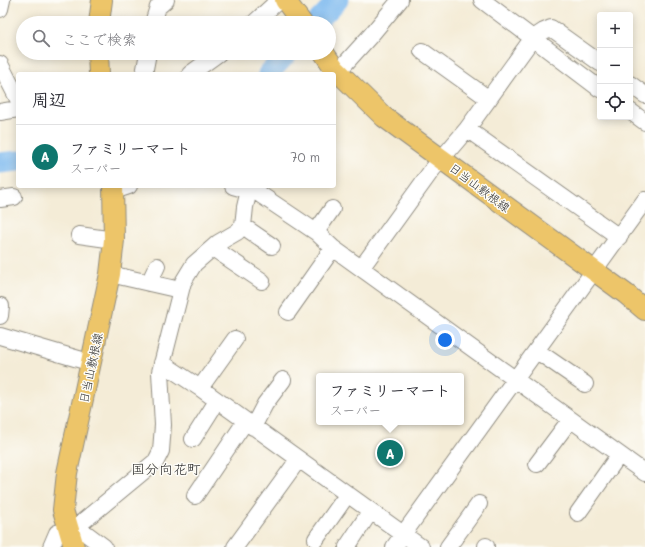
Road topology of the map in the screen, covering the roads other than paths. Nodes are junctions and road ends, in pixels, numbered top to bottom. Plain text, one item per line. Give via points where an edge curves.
1 (2, 0) edge
2 (102, 0) edge
3 (166, 0) edge
4 (279, 0) edge
5 (286, 0) edge
6 (482, 0) edge
7 (402, 2) edge
8 (0, 8) edge
9 (100, 16) edge
10 (155, 16) edge
11 (262, 16) edge
12 (297, 16) edge
13 (532, 39) junction
14 (422, 51) dead end
15 (98, 60) edge
16 (147, 60) edge
17 (209, 60) edge
18 (597, 61) edge
19 (0, 64) edge
20 (333, 67) edge
21 (99, 72) edge
22 (144, 72) edge
23 (193, 72) edge
24 (633, 86) edge
25 (597, 87) edge
26 (16, 95) edge
27 (645, 95) edge
28 (489, 99) junction
29 (16, 109) edge
30 (0, 112) edge
31 (633, 113) edge
32 (645, 122) edge
33 (467, 130) junction
34 (442, 159) junction
35 (117, 188) edge
36 (241, 188) edge
37 (249, 190) junction
38 (645, 200) edge
39 (332, 209) dead end
40 (243, 226) junction
41 (316, 232) junction
42 (79, 235) dead end
43 (619, 236) junction
44 (114, 240) junction
45 (272, 246) dead end
46 (213, 248) junction
47 (333, 248) junction
48 (157, 266) dead end
49 (362, 267) junction
50 (592, 271) junction
51 (110, 274) junction
52 (262, 281) dead end
53 (150, 283) junction
54 (180, 290) junction
55 (645, 310) edge
56 (288, 312) dead end
57 (0, 336) edge
58 (235, 339) dead end
59 (536, 351) junction
60 (92, 363) junction
61 (162, 363) junction
62 (283, 380) dead end
63 (515, 380) junction
64 (585, 384) dead end
65 (200, 388) junction
66 (217, 401) junction
67 (570, 420) junction
68 (249, 425) junction
69 (193, 439) dead end
70 (620, 455) junction
71 (298, 460) junction
72 (537, 464) dead end
73 (645, 473) edge
74 (347, 495) junction
75 (195, 496) dead end
76 (479, 504) dead end
77 (370, 512) junction
78 (578, 513) dead end
79 (68, 528) junction
80 (316, 539) dead end
81 (398, 541) edge
82 (51, 547) edge
83 (74, 547) edge
84 (104, 547) edge
85 (235, 547) edge
86 (346, 547) edge
87 (421, 547) edge
88 (448, 547) edge

1 - 8 street
2 - 9 main road
3 - 10 street via 158,8
4 - 11 street
5 - 12 main road
6 - 13 street
7 - 20 street
13 - 18 street via 551,28
13 - 25 street
13 - 28 street
14 - 28 street
15 - 21 main road
16 - 22 street
17 - 23 street
19 - 26 street
20 - 34 main road, 日当山敷根線 via 384,117
24 - 27 street
28 - 33 street
29 - 30 street
31 - 32 street
33 - 34 street
33 - 43 street
34 - 49 street
34 - 50 main road, 日当山敷根線
35 - 44 main road, 日当山敷根線
36 - 37 street
37 - 40 street
37 - 41 street via 258,193
38 - 43 street
39 - 41 street
40 - 45 street
40 - 46 street
41 - 47 street
42 - 44 street
43 - 50 street
44 - 51 main road, 日当山敷根線
46 - 52 street
46 - 54 street via 190,269
47 - 49 street
47 - 56 street
48 - 53 street
49 - 63 street
50 - 55 main road, 日当山敷根線
50 - 59 street
51 - 53 street
51 - 60 main road, 日当山敷根線
53 - 54 street
54 - 61 street
57 - 60 street
58 - 65 street
59 - 63 street
59 - 64 street
60 - 79 main road, 日当山敷根線 via 67,474 63,510
61 - 65 street
61 - 79 street via 160,378 163,425 159,456 75,528
62 - 68 street
63 - 67 street
63 - 81 street
65 - 66 street
66 - 68 street
66 - 69 street
67 - 70 street
67 - 72 street
68 - 71 street
68 - 75 street
70 - 73 street
70 - 78 street
71 - 74 street
71 - 85 street
74 - 77 street
74 - 80 street
76 - 88 street
77 - 81 street
77 - 86 street
79 - 82 street via 57,533
79 - 83 main road, 日当山敷根線
79 - 84 street via 84,532
81 - 87 street

